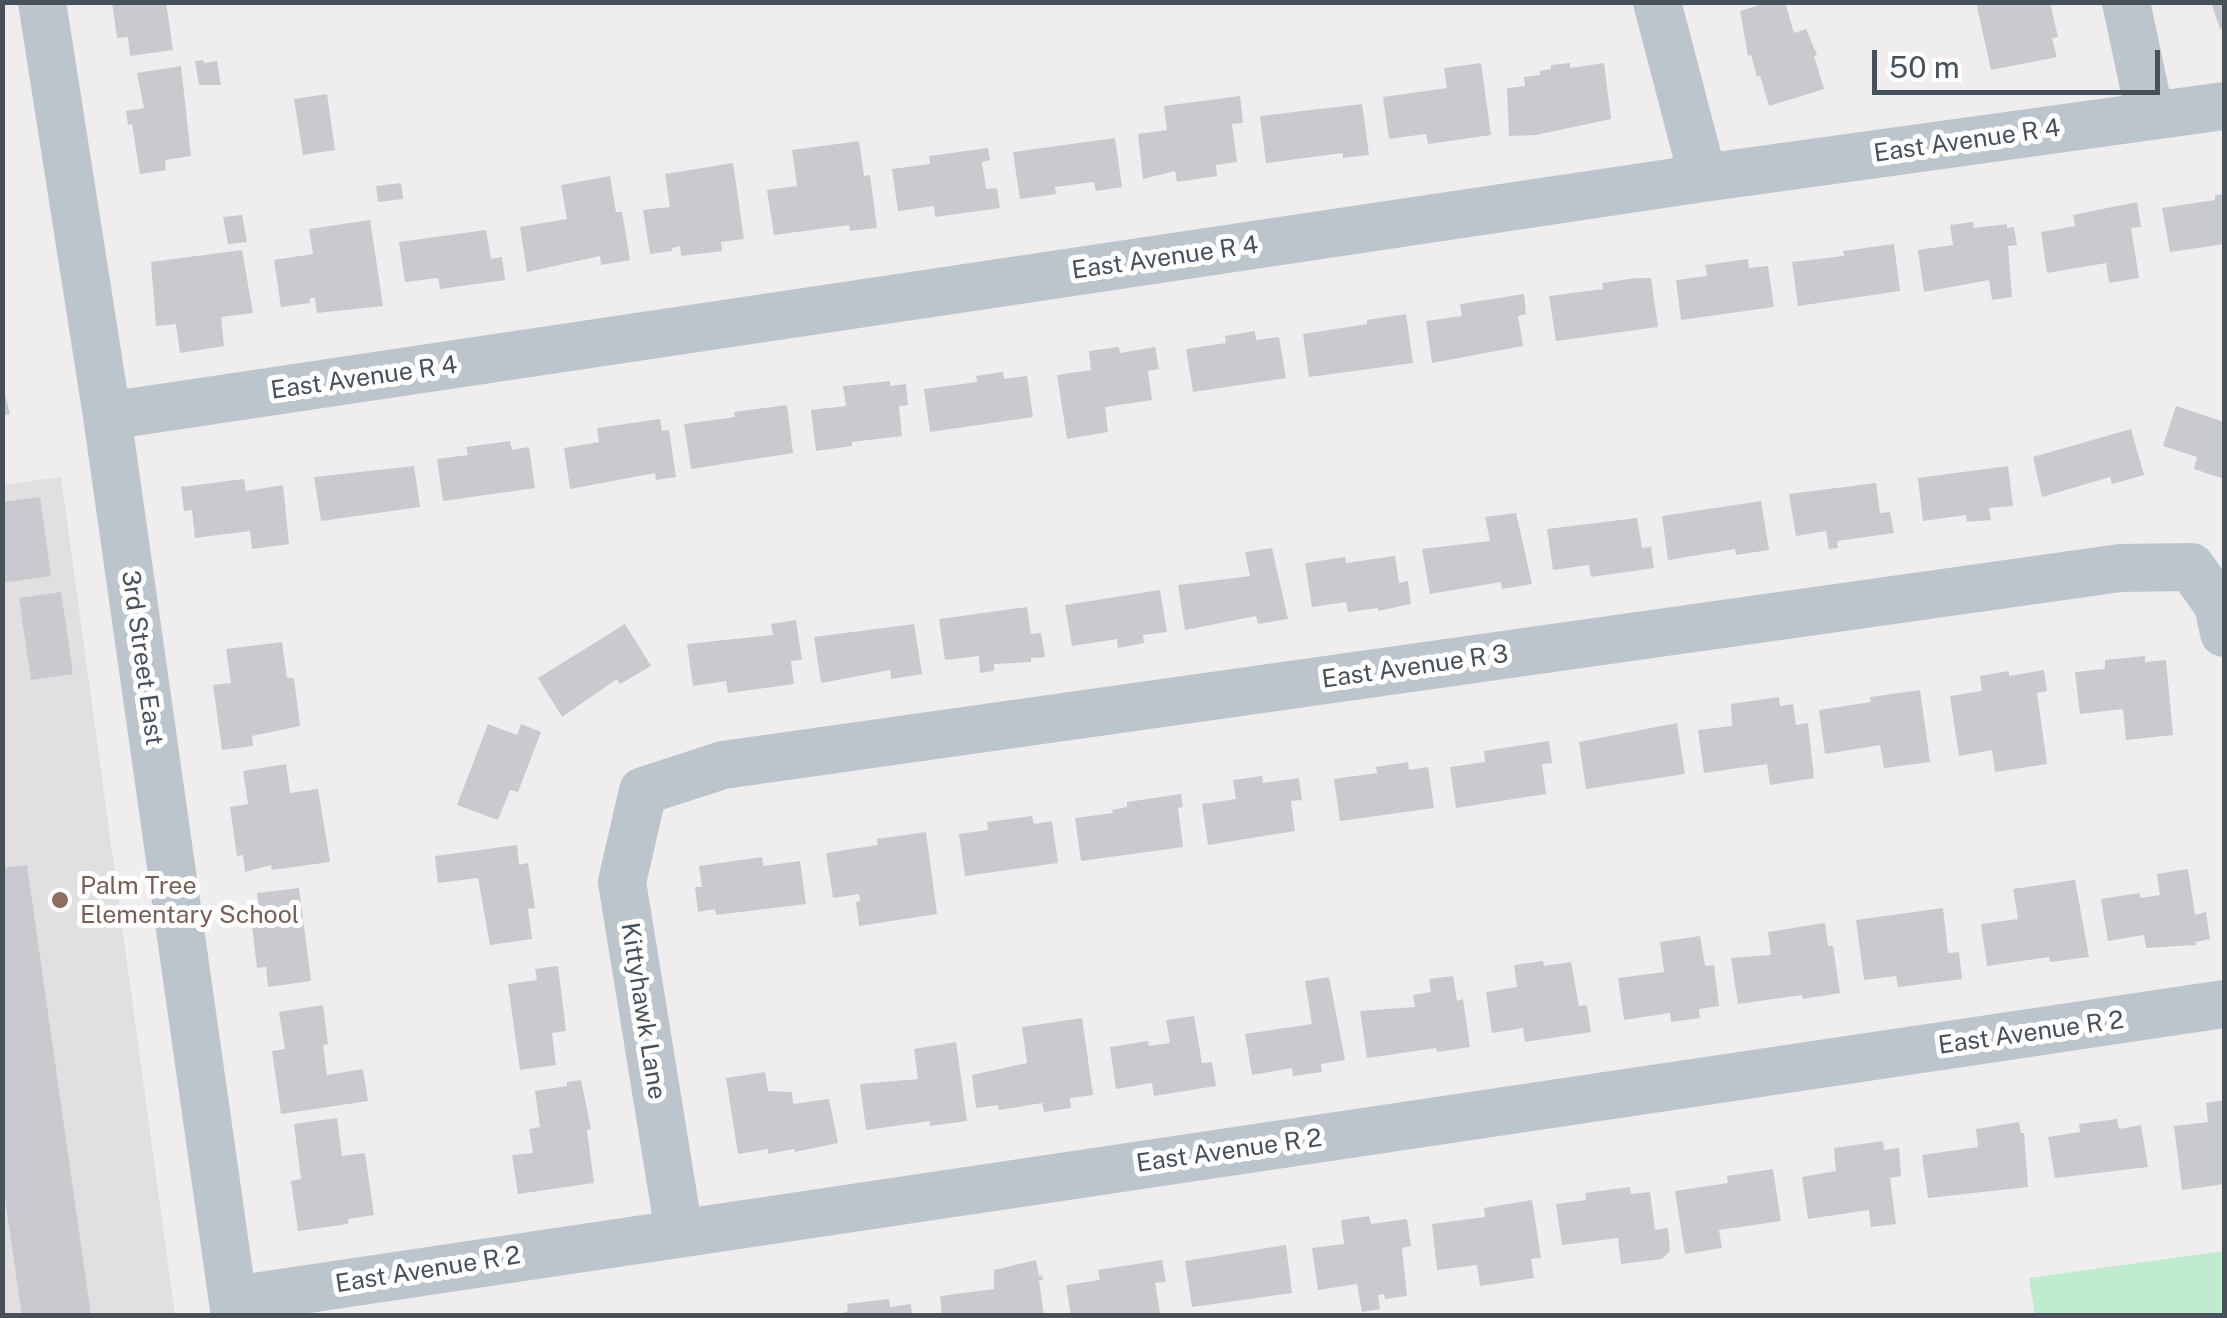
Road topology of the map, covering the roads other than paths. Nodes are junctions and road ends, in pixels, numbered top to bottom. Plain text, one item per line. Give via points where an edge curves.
1 (42, 2) edge
2 (1657, 2) edge
3 (2126, 2) edge
4 (2224, 106) edge
5 (2150, 115) junction
6 (1703, 178) junction
7 (107, 416) junction
8 (2224, 633) edge
9 (643, 792) joint
10 (2224, 1004) edge
11 (679, 1232) junction
12 (235, 1308) edge

1 - 7 street, 3rd Street East
2 - 6 street
3 - 5 street
4 - 5 street, East Avenue R 4
5 - 6 street, East Avenue R 4
6 - 7 street, East Avenue R 4
7 - 12 street, 3rd Street East
8 - 9 street, East Avenue R 3 via 2218,605 2191,567 2120,568 723,765
9 - 11 street, Kittyhawk Lane via 622,882
10 - 11 street, East Avenue R 2
11 - 12 street, East Avenue R 2

